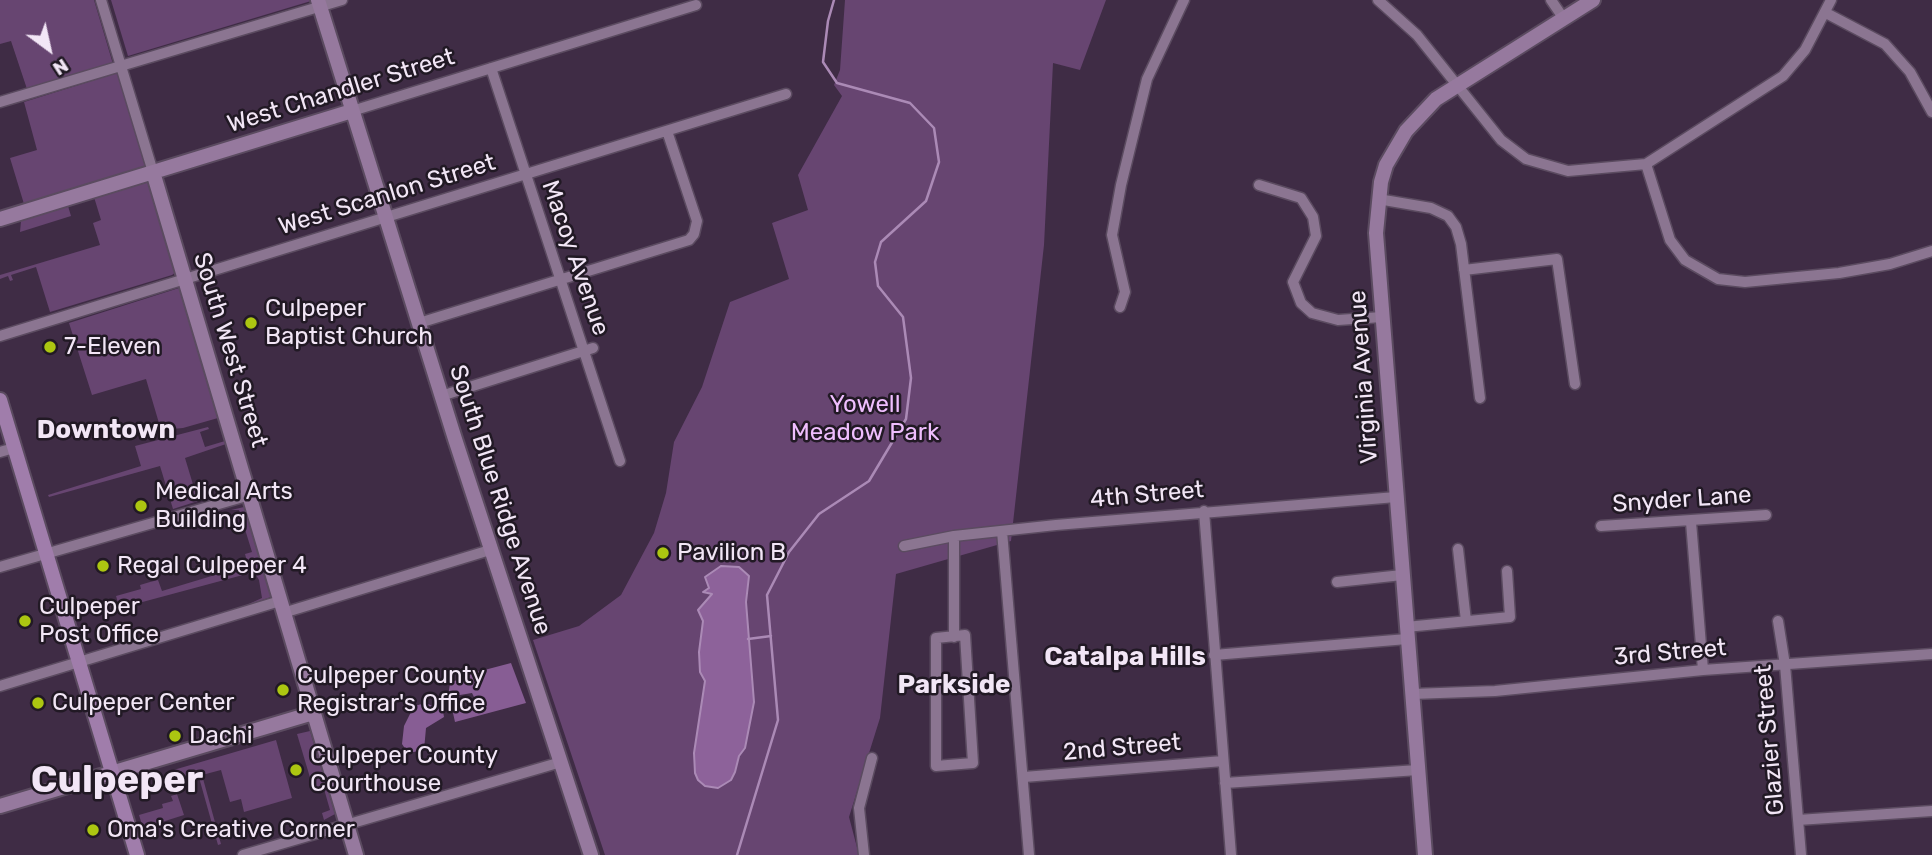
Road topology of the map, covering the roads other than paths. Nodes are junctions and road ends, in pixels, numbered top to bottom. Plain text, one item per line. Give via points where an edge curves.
1 (101, 0) edge
2 (342, 0) edge
3 (1184, 0) edge
4 (1378, 0) edge
5 (1551, 0) edge
6 (1593, 0) edge
7 (1831, 0) edge
8 (319, 3) edge
9 (696, 5) dead end
10 (1826, 13) junction
11 (1564, 19) junction
12 (121, 66) junction
13 (491, 68) junction
14 (1455, 86) junction
15 (786, 94) dead end
16 (0, 102) edge
17 (352, 111) junction
18 (1932, 112) edge
19 (667, 131) junction
20 (1646, 164) junction
21 (153, 172) junction
22 (524, 175) junction
23 (1259, 185) dead end
24 (1378, 199) junction
25 (384, 218) junction
26 (0, 219) edge
27 (1932, 250) edge
28 (1464, 271) junction
29 (186, 279) junction
30 (559, 279) junction
31 (1120, 307) dead end
32 (1382, 317) junction
33 (419, 323) junction
34 (0, 336) edge
35 (588, 349) junction
36 (1575, 384) dead end
37 (441, 396) junction
38 (1480, 398) dead end
39 (0, 400) edge
40 (7, 450) edge
41 (620, 461) dead end
42 (250, 495) junction
43 (1396, 497) junction
44 (1204, 510) junction
45 (1766, 516) dead end
46 (1691, 522) junction
47 (1601, 526) dead end
48 (1002, 531) junction
49 (954, 536) junction
50 (904, 546) dead end
51 (1458, 549) dead end
52 (490, 550) junction
53 (46, 554) junction
54 (0, 568) edge
55 (1507, 571) dead end
56 (1402, 575) junction
57 (1337, 582) dead end
58 (281, 607) junction
59 (1466, 621) junction
60 (1778, 621) dead end
61 (1407, 633) junction
62 (954, 637) junction
63 (1932, 654) edge
64 (1214, 655) junction
65 (78, 661) junction
66 (1785, 665) junction
67 (1703, 670) junction
68 (0, 686) edge
69 (1412, 694) junction
70 (313, 713) junction
71 (872, 758) dead end
72 (1223, 761) junction
73 (561, 762) junction
74 (1418, 770) junction
75 (113, 774) junction
76 (1024, 777) junction
77 (1225, 783) junction
78 (0, 806) edge
79 (1932, 811) edge
80 (1798, 820) junction
81 (347, 824) junction
82 (137, 855) edge
83 (243, 855) edge
84 (356, 855) edge
85 (591, 855) edge
86 (864, 855) edge
87 (1030, 855) edge
88 (1231, 855) edge
89 (1425, 855) edge
90 (1801, 855) edge

1 - 12 street, South West Street
2 - 8 street
3 - 31 street via 1147,79 1121,185 1112,235 1125,292
4 - 14 street via 1417,34
5 - 11 street
6 - 11 street, Virginia Avenue
7 - 10 street
8 - 12 street
8 - 17 street, South Blue Ridge Avenue
9 - 13 street, West Chandler Street
10 - 18 street via 1885,44 1910,72
10 - 20 street via 1805,50 1783,76
11 - 14 street, Virginia Avenue
12 - 16 street
12 - 21 street, South West Street
13 - 17 street, West Chandler Street
13 - 22 street, Macoy Avenue
14 - 20 street via 1501,140 1541,165 1568,172
14 - 24 street, Virginia Avenue via 1406,131 1386,165
15 - 19 street, West Scanlon Street
17 - 21 street, West Chandler Street
17 - 25 street, South Blue Ridge Avenue
19 - 22 street, West Scanlon Street
19 - 30 street via 697,221 694,234 681,243
20 - 27 street via 1670,240 1685,260 1718,279 1745,282 1839,273 1890,264
21 - 26 street, West Chandler Street
21 - 29 street, South West Street
22 - 25 street, West Scanlon Street
22 - 30 street, Macoy Avenue
23 - 32 street via 1301,198 1312,217 1316,236 1293,282 1301,303 1312,313 1338,320
24 - 28 street via 1431,208 1448,216 1456,227
24 - 32 street, Virginia Avenue
25 - 29 street, West Scanlon Street
25 - 33 street, South Blue Ridge Avenue
28 - 36 street via 1557,259
28 - 38 street
29 - 34 street, West Scanlon Street
29 - 42 street, South West Street
30 - 33 street
30 - 35 street, Macoy Avenue
32 - 43 street, Virginia Avenue
33 - 37 street, South Blue Ridge Avenue
35 - 37 street
35 - 41 street, Macoy Avenue
37 - 52 street, South Blue Ridge Avenue
39 - 40 main road
40 - 53 main road
42 - 53 street
42 - 58 street, South West Street
43 - 44 street, 4th Street
43 - 56 street, Virginia Avenue
44 - 48 street, 4th Street
44 - 64 street
45 - 46 street, Snyder Lane
46 - 47 street, Snyder Lane
46 - 67 street
48 - 49 street, 4th Street
48 - 76 street
49 - 50 street, 4th Street
49 - 62 street
51 - 59 street
52 - 58 street
52 - 73 street, South Blue Ridge Avenue
53 - 54 street
53 - 65 main road
55 - 59 street via 1510,617
56 - 57 street
56 - 61 street, Virginia Avenue
58 - 65 street
58 - 70 street, South West Street
59 - 61 street
60 - 66 street, Glazier Street
61 - 64 street
61 - 69 street, Virginia Avenue
62 - 62 street via 965,635 973,763 936,766 936,638
63 - 66 street, 3rd Street
64 - 72 street
65 - 68 street
65 - 75 main road
66 - 67 street, 3rd Street
66 - 80 street, Glazier Street
67 - 69 street, 3rd Street via 1495,691
69 - 74 street, Virginia Avenue
70 - 75 street
70 - 81 street, South West Street
71 - 86 street via 859,808
72 - 76 street, 2nd Street
72 - 77 street
73 - 81 street
73 - 85 street, South Blue Ridge Avenue
74 - 77 street
74 - 89 street, Virginia Avenue
75 - 78 street
75 - 82 main road
76 - 87 street
77 - 88 street
79 - 80 street
80 - 90 street, Glazier Street
81 - 83 street
81 - 84 street, South West Street

